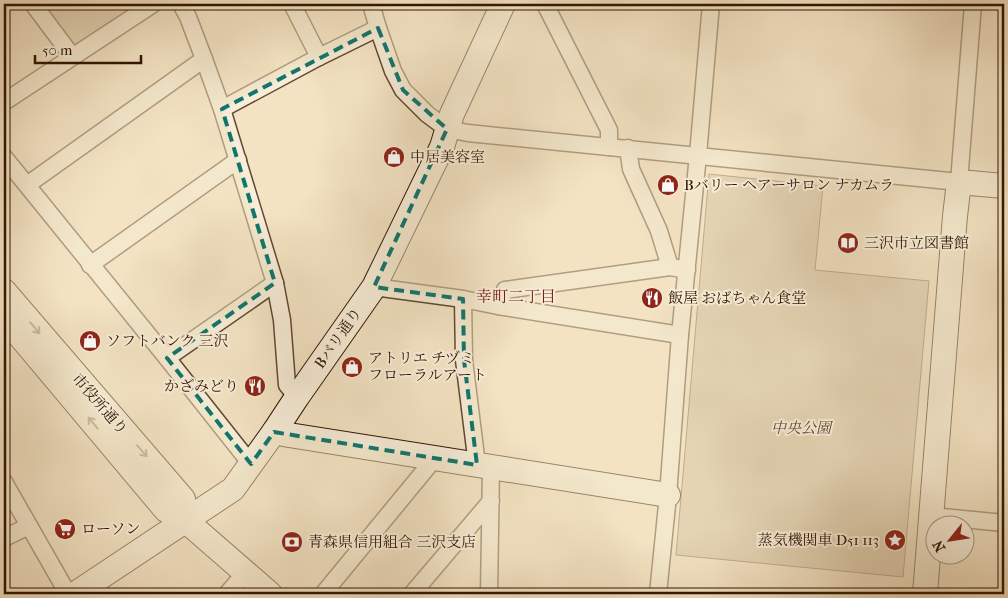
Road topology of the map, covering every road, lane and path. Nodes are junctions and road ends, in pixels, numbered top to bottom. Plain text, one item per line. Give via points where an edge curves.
1 (33, 4) edge
2 (153, 4) edge
3 (181, 4) edge
4 (292, 4) edge
5 (372, 4) edge
6 (503, 4) edge
7 (545, 4) edge
8 (711, 4) edge
9 (973, 4) edge
10 (378, 28) junction
11 (72, 56) junction
12 (319, 57) junction
13 (204, 59) junction
14 (4, 102) edge
15 (222, 109) junction
16 (447, 129) junction
17 (609, 147) junction
18 (628, 148) junction
19 (698, 155) junction
20 (4, 157) edge
21 (238, 160) junction
22 (959, 182) junction
23 (27, 185) junction
24 (1004, 186) edge
25 (90, 265) junction
26 (670, 267) junction
27 (686, 270) junction
28 (275, 283) junction
29 (374, 287) junction
30 (4, 291) edge
31 (463, 299) junction
32 (498, 306) junction
33 (4, 318) edge
34 (680, 335) junction
35 (167, 358) junction
36 (297, 397) junction
37 (274, 432) junction
38 (435, 458) junction
39 (251, 464) junction
40 (484, 466) junction
41 (4, 482) edge
42 (668, 495) junction
43 (491, 501) junction
44 (932, 516) edge
45 (976, 520) edge
46 (186, 521) junction
47 (1004, 523) edge
48 (29, 526) junction
49 (4, 538) edge
50 (928, 566) edge
51 (245, 573) junction
52 (68, 594) edge
53 (75, 594) edge
54 (227, 594) edge
55 (270, 594) edge
56 (323, 594) edge
57 (412, 594) edge
58 (489, 594) edge
59 (658, 594) edge
60 (925, 594) edge

1 - 11 street
2 - 11 street
3 - 13 street
4 - 12 street
5 - 10 street
6 - 16 street, Bバリ通り
7 - 17 street via 609,130
8 - 19 street
9 - 22 street
10 - 12 street
10 - 16 street via 403,90
11 - 14 street
12 - 15 street
13 - 15 street
13 - 23 street
15 - 21 street
16 - 17 street
16 - 29 street, Bバリ通り via 442,147
17 - 18 street
18 - 19 street
18 - 26 street via 631,169 659,231
19 - 22 street
19 - 27 street
20 - 23 street
21 - 25 street
21 - 28 street
22 - 24 street
22 - 44 street
23 - 25 street
25 - 35 street
26 - 27 street
26 - 32 street via 505,290
27 - 34 street
28 - 35 street
28 - 36 street via 282,320 287,385
29 - 31 street
29 - 36 street, Bバリ通り
30 -> 46 street, 市役所通り via 183,499
31 - 32 street
31 - 40 street via 464,360
32 - 34 street
46 -> 33 street, 市役所通り via 166,510
34 - 42 street
35 - 39 street
36 - 37 street, Bバリ通り
37 - 38 street
37 - 39 street, Bバリ通り
38 - 40 street
38 - 56 street
39 - 46 street, Bバリ通り via 233,489
40 - 42 street
40 - 43 street
41 - 48 street
42 - 59 street
43 - 57 street
43 - 58 street
45 - 47 street
46 - 51 street, 市役所通り
46 - 53 street, Bバリ通り
48 - 49 street
48 - 52 street
50 - 60 street
51 - 54 street
51 - 55 street, 市役所通り

